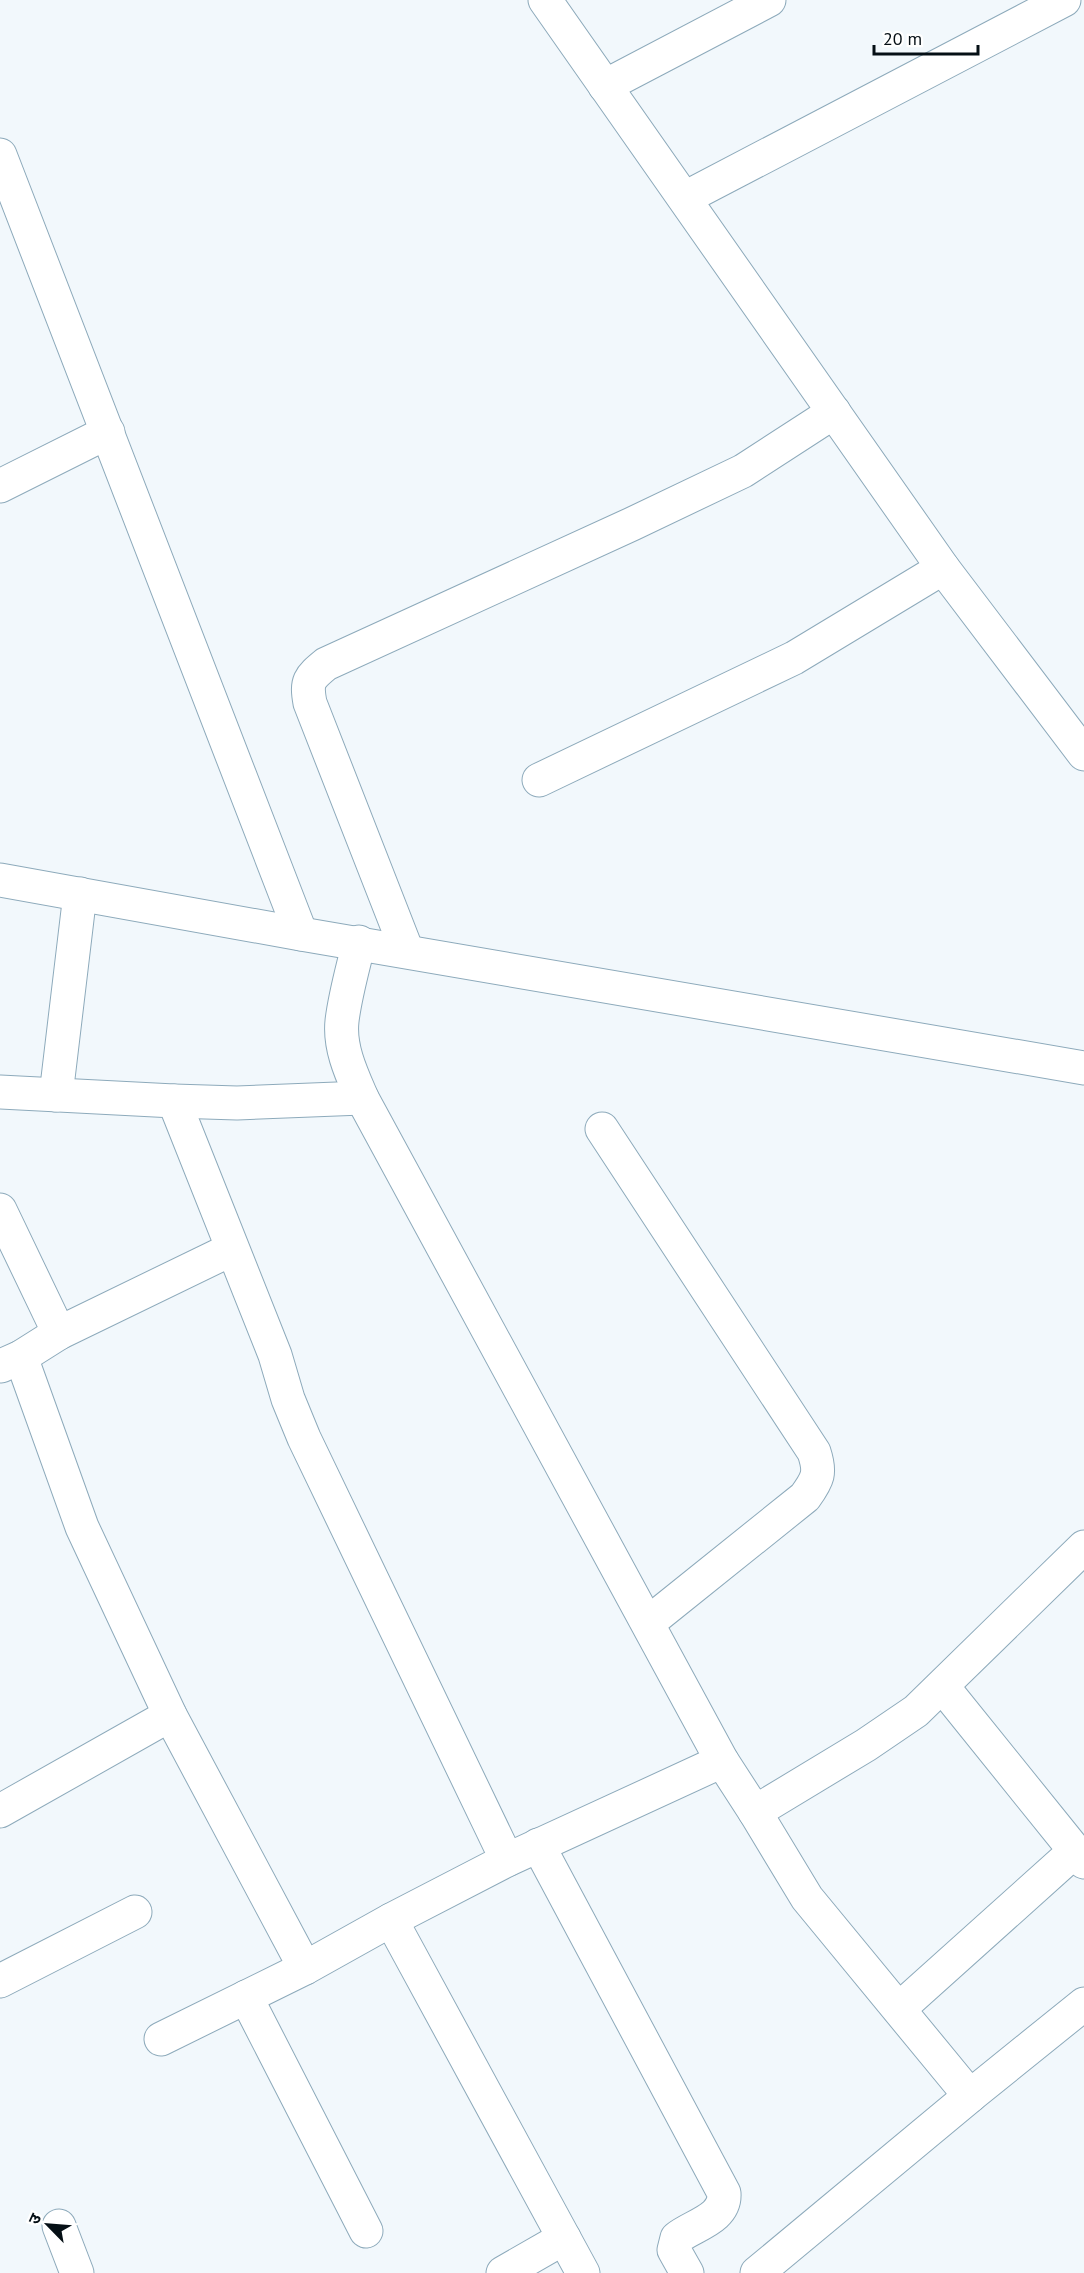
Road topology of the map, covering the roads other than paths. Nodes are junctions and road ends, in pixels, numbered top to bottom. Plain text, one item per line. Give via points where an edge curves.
1 (545, 0) edge
2 (769, 0) edge
3 (1064, 0) edge
4 (605, 87) junction
5 (0, 155) edge
6 (685, 198) junction
7 (834, 412) junction
8 (108, 432) junction
9 (0, 486) edge
10 (942, 568) junction
11 (1084, 754) edge
12 (539, 780) dead end
13 (0, 880) edge
14 (80, 894) junction
15 (301, 934) junction
16 (359, 942) junction
17 (407, 951) junction
18 (1084, 1068) edge
19 (0, 1092) edge
20 (56, 1095) junction
21 (362, 1098) junction
22 (174, 1101) junction
23 (602, 1129) dead end
24 (0, 1210) edge
25 (232, 1249) junction
26 (59, 1333) junction
27 (10, 1362) edge
28 (1081, 1556) edge
29 (648, 1623) junction
30 (943, 1687) junction
31 (170, 1715) junction
32 (722, 1761) junction
33 (0, 1810) edge
34 (756, 1812) junction
35 (538, 1845) junction
36 (1079, 1856) edge
37 (507, 1860) junction
38 (135, 1912) dead end
39 (391, 1920) junction
40 (305, 1968) junction
41 (0, 1981) edge
42 (246, 1997) junction
43 (1084, 2004) edge
44 (899, 2009) junction
45 (161, 2039) dead end
46 (970, 2096) junction
47 (59, 2226) dead end
48 (366, 2231) dead end
49 (564, 2238) junction
50 (77, 2273) edge
51 (503, 2273) edge
52 (583, 2273) edge
53 (687, 2273) edge
54 (757, 2273) edge

1 - 4 street
2 - 4 street
3 - 6 street
4 - 6 street
5 - 8 street
6 - 7 street
7 - 10 street
7 - 17 street via 743,471 326,664 314,674 307,686 310,703
8 - 9 street
8 - 15 street
10 - 11 street
10 - 12 street via 794,657
13 - 14 street
14 - 15 street
14 - 20 street
15 - 16 street
16 - 17 street
16 - 21 street via 341,1023 345,1054
17 - 18 street
19 - 20 street
20 - 22 street
21 - 22 street via 237,1103
21 - 29 street
22 - 25 street
23 - 29 street via 814,1452 819,1469 815,1484 805,1497
24 - 26 street
25 - 26 street
25 - 37 street via 304,1438
26 - 27 street
27 - 31 street
28 - 30 street
29 - 32 street
30 - 34 street via 893,1728
30 - 36 street
31 - 33 street
31 - 40 street
32 - 34 street
32 - 35 street
34 - 44 street via 807,1898
35 - 37 street
35 - 53 street via 724,2193 720,2211 677,2238 674,2250
36 - 44 street
37 - 39 street
38 - 41 street
39 - 40 street
39 - 49 street
40 - 42 street
42 - 45 street
42 - 48 street
43 - 46 street
44 - 46 street
46 - 54 street
47 - 50 street
49 - 51 street
49 - 52 street

